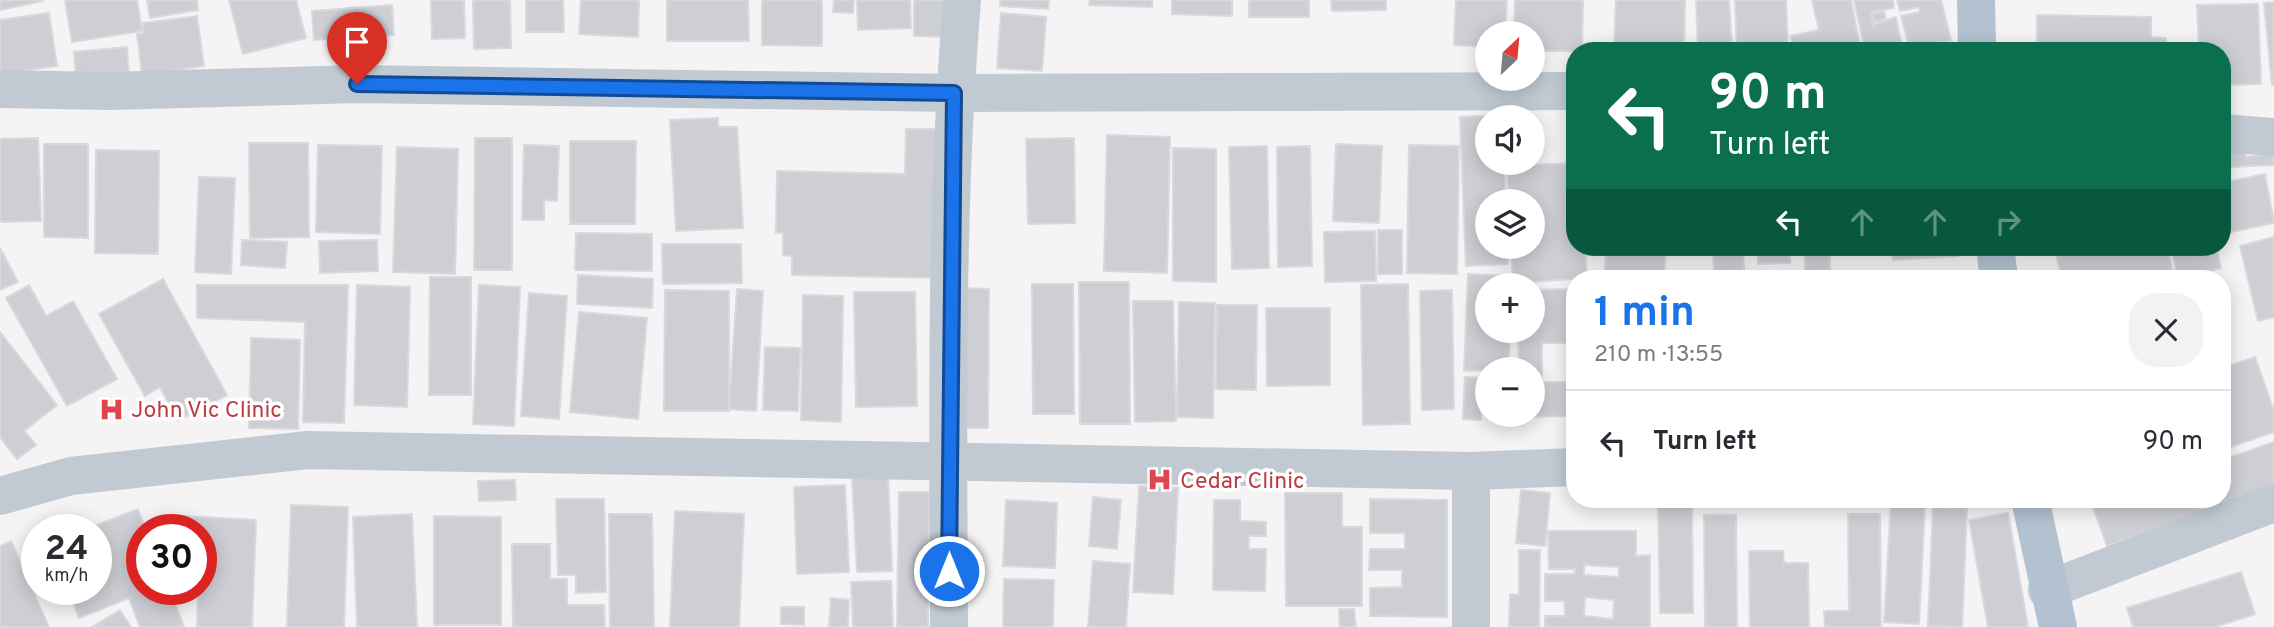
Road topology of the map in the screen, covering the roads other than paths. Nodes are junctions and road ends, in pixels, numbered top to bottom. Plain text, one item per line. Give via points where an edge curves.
1 (962, 0) edge
2 (1976, 0) edge
3 (1977, 42) edge
4 (0, 89) edge
5 (1566, 91) edge
6 (954, 93) junction
7 (2231, 134) edge
8 (2274, 136) edge
9 (948, 460) junction
10 (1566, 467) edge
11 (1471, 471) junction
12 (0, 496) edge
13 (2274, 503) edge
14 (2032, 508) edge
15 (2047, 590) junction
16 (949, 627) edge
17 (1471, 627) edge
18 (2058, 627) edge

1 - 6 street
2 - 3 main road
4 - 6 street via 111,91 357,84
5 - 6 street
6 - 9 street
7 - 8 street
9 - 11 street
9 - 12 street via 308,450 71,476
9 - 16 street
10 - 11 street
11 - 17 street
13 - 15 street
14 - 15 main road
15 - 18 main road

